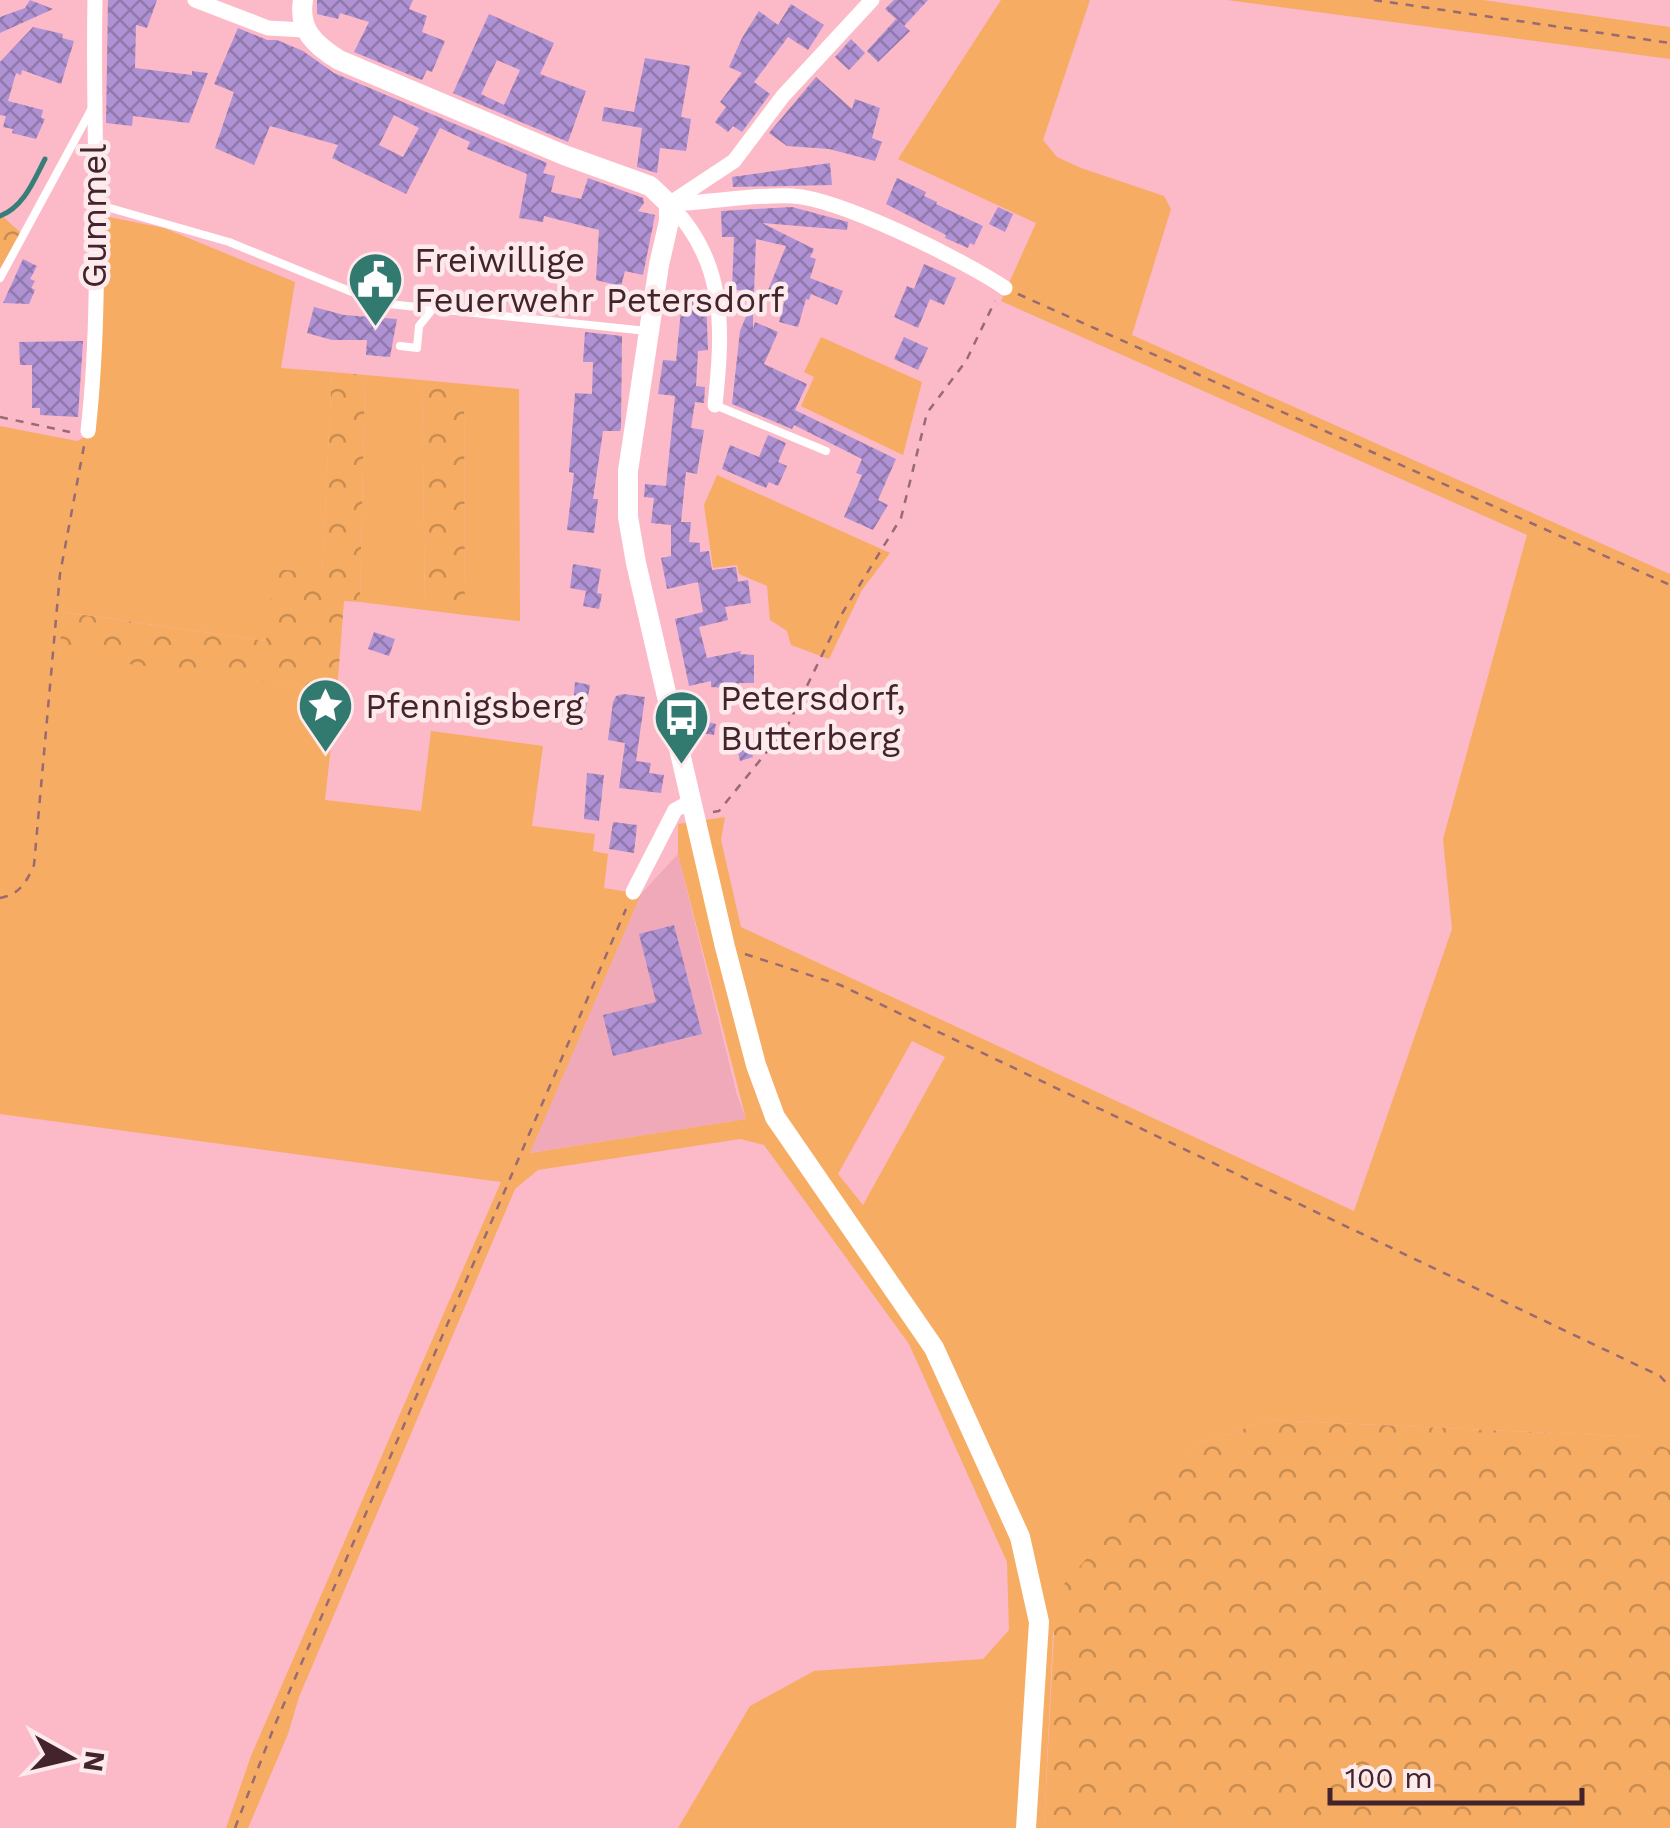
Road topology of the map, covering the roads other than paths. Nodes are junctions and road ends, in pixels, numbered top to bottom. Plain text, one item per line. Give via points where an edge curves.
1 (94, 0) edge
2 (195, 0) edge
3 (303, 0) edge
4 (872, 0) edge
5 (304, 30) junction
6 (93, 106) junction
7 (96, 204) junction
8 (669, 204) junction
9 (0, 278) edge
10 (1003, 287) road end
11 (432, 310) junction
12 (649, 331) junction
13 (400, 346) dead end
14 (715, 405) joint
15 (88, 431) road end
16 (826, 451) dead end
17 (692, 809) junction
18 (633, 892) road end
19 (1026, 1828) edge

1 - 6 street, Gummel
2 - 5 street via 268,28
3 - 5 main road
4 - 8 street via 783,96 734,161
5 - 8 main road via 338,60 650,186
6 - 7 street, Gummel
6 - 9 lane
7 - 11 lane via 229,242 378,303
7 - 15 street, Gummel
8 - 10 street via 792,196 832,203
8 - 12 main road
8 - 14 street via 689,224 720,298
11 - 12 lane
11 - 13 lane via 419,326 417,348
12 - 17 main road via 628,472 628,517
14 - 16 lane
17 - 18 street via 675,810
17 - 19 main road via 775,1117 934,1348 1020,1538 1039,1622

